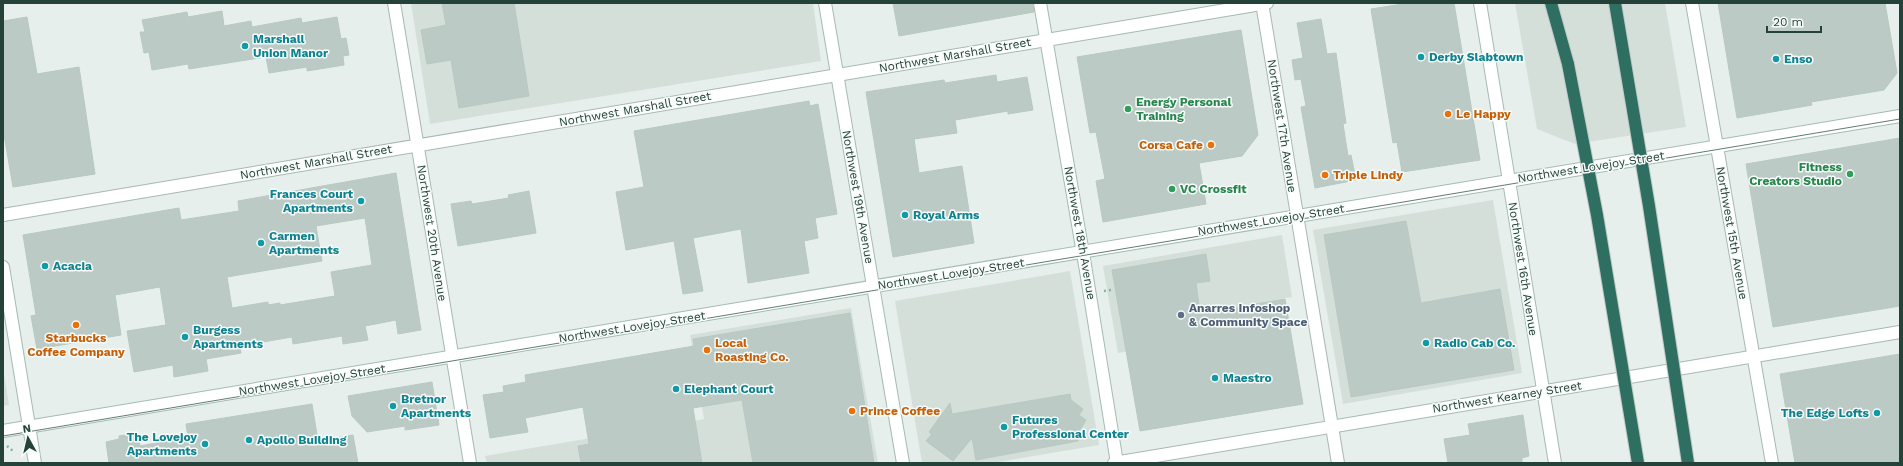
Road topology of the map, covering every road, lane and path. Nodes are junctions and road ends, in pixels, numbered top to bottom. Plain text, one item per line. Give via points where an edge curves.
1 (394, 3) edge
2 (825, 3) edge
3 (1040, 3) edge
4 (1264, 3) edge
5 (1480, 3) edge
6 (1551, 3) edge
7 (1560, 3) edge
8 (1615, 3) edge
9 (1692, 3) edge
10 (1046, 40) junction
11 (1568, 64) junction
12 (837, 75) junction
13 (1900, 116) edge
14 (418, 145) junction
15 (1718, 146) junction
16 (1509, 181) junction
17 (3, 215) edge
18 (1297, 216) junction
19 (1083, 252) junction
20 (3, 267) edge
21 (874, 286) junction
22 (1900, 332) edge
23 (452, 357) junction
24 (1753, 357) junction
25 (1543, 391) junction
26 (1332, 426) junction
27 (29, 427) junction
28 (3, 432) edge
29 (35, 463) edge
30 (470, 463) edge
31 (903, 463) edge
32 (1114, 463) edge
33 (1117, 463) edge
34 (1338, 463) edge
35 (1555, 463) edge
36 (1638, 463) edge
37 (1688, 463) edge
38 (1772, 463) edge

1 - 14 street, Northwest 20th Avenue
2 - 12 street, Northwest 19th Avenue
3 - 10 street, Northwest 18th Avenue
4 - 10 street, Northwest Marshall Street
4 - 18 street, Northwest 17th Avenue
5 - 16 street, Northwest 16th Avenue
6 - 11 highway
7 - 11 highway
8 - 37 highway, bridge
9 - 15 street, Northwest 15th Avenue
10 - 12 street, Northwest Marshall Street
10 - 19 street, Northwest 18th Avenue
11 - 36 highway, bridge via 1597,215
12 - 14 street, Northwest Marshall Street
12 - 21 street, Northwest 19th Avenue
13 - 15 street, Northwest Lovejoy Street
14 - 17 street, Northwest Marshall Street
14 - 23 street, Northwest 20th Avenue
15 - 16 street, Northwest Lovejoy Street
15 - 24 street, Northwest 15th Avenue
16 - 18 street, Northwest Lovejoy Street
16 - 25 street, Northwest 16th Avenue
18 - 19 street, Northwest Lovejoy Street
18 - 26 street, Northwest 17th Avenue
19 - 21 street, Northwest Lovejoy Street
19 - 33 street, Northwest 18th Avenue
20 - 27 street
21 - 23 street, Northwest Lovejoy Street
21 - 31 street, Northwest 19th Avenue
22 - 24 street, Northwest Kearney Street
23 - 27 street, Northwest Lovejoy Street
23 - 30 street, Northwest 20th Avenue
24 - 25 street, Northwest Kearney Street
24 - 38 street, Northwest 15th Avenue
25 - 26 street, Northwest Kearney Street
25 - 35 street, Northwest 16th Avenue
26 - 33 street, Northwest Kearney Street
26 - 34 street, Northwest 17th Avenue
27 - 28 street, Northwest Lovejoy Street
27 - 29 street
32 - 33 street, Northwest Kearney Street

